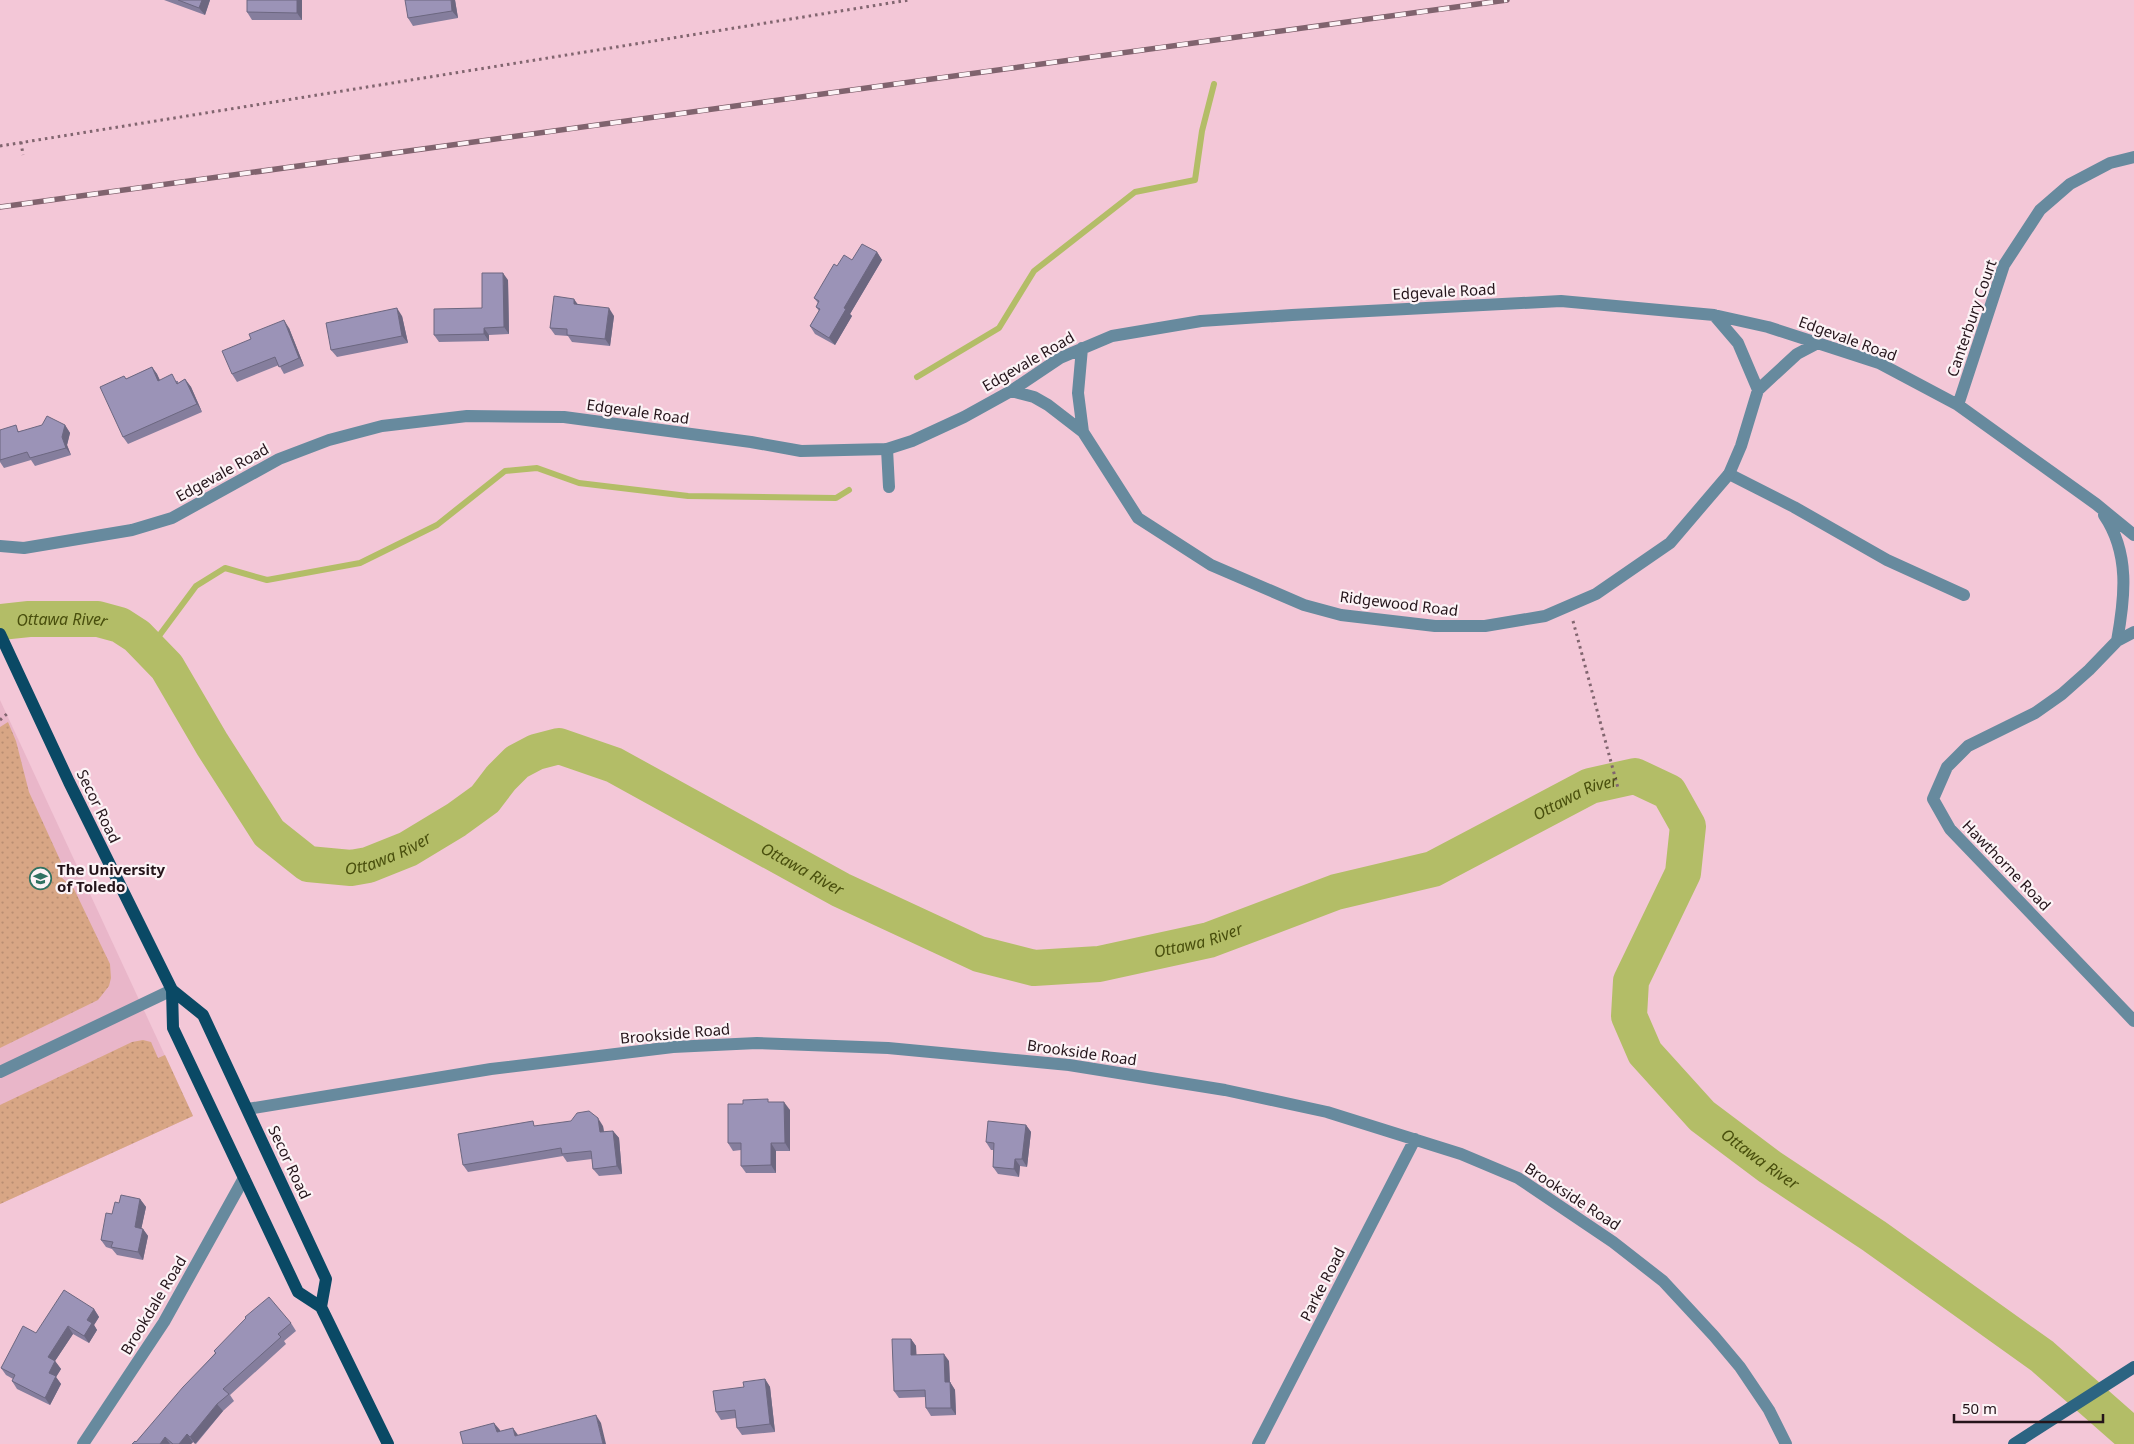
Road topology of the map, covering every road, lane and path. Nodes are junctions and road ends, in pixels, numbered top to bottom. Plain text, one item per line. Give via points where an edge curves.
1 (909, 0) edge
2 (21, 142) junction
3 (0, 146) edge
4 (24, 155) dead end
5 (2134, 157) edge
6 (1714, 315) junction
7 (1816, 344) junction
8 (1082, 348) junction
9 (1758, 390) junction
10 (1011, 391) junction
11 (1958, 405) junction
12 (1083, 432) junction
13 (886, 449) junction
14 (1729, 474) junction
15 (889, 488) dead end
16 (2096, 504) junction
17 (2134, 535) edge
18 (0, 546) edge
19 (1964, 595) dead end
20 (1570, 605) junction
21 (2134, 632) edge
22 (0, 634) edge
23 (2117, 640) junction
24 (8, 713) dead end
25 (0, 720) edge
26 (1618, 788) dead end
27 (172, 990) junction
28 (2134, 1021) edge
29 (0, 1072) edge
30 (248, 1110) junction
31 (1416, 1139) junction
32 (244, 1178) junction
33 (321, 1307) junction
34 (2134, 1367) edge
35 (2015, 1443) edge
36 (83, 1444) edge
37 (388, 1444) edge
38 (1258, 1444) edge
39 (1786, 1444) edge

1 - 2 path
2 - 3 path
2 - 4 path
5 - 11 street, Canterbury Court via 2110,163 2070,184 2040,210 2004,265
6 - 7 street, Edgevale Road via 1768,327
6 - 8 street, Edgevale Road via 1561,301 1292,315 1192,323 1112,336
6 - 9 street via 1738,343
7 - 9 street via 1798,354
7 - 11 street, Edgevale Road via 1879,363
8 - 10 street, Edgevale Road via 1060,358
8 - 12 street, Ridgewood Road via 1078,393
9 - 14 street, Ridgewood Road
10 - 12 street, Ridgewood Road via 1034,397
10 - 13 street, Edgevale Road via 964,417
11 - 16 street, Edgevale Road
12 - 20 street, Ridgewood Road via 1138,518 1211,565 1304,605 1341,614 1458,627 1545,616
13 - 15 street
13 - 18 street, Edgevale Road via 801,451 564,417 467,416 382,426 329,440 279,459 172,518 132,530 24,548
14 - 19 street via 1888,560
14 - 20 street, Ridgewood Road via 1670,543 1596,594
16 - 17 street, Edgevale Road
16 - 23 street via 2112,527 2122,558 2124,603
20 - 26 path
21 - 23 street, Hawthorne Road
22 - 27 main road, Secor Road
23 - 28 street, Hawthorne Road via 2062,694 2035,713 1968,746 1947,767 1932,799 1950,829
24 - 25 path
27 - 29 street
27 - 30 main road, Secor Road via 203,1015
27 - 32 main road, Secor Road via 172,1028
30 - 31 street, Brookside Road via 491,1069 673,1047 757,1043 888,1048 1069,1065 1224,1090 1327,1112
30 - 33 main road, Secor Road via 326,1278
31 - 38 street, Parke Road
31 - 39 street, Brookside Road via 1518,1178 1613,1242 1663,1281 1740,1367 1769,1410
32 - 33 main road, Secor Road via 298,1292
32 - 36 street, Brookdale Road via 164,1322
33 - 37 main road
34 - 35 main road

